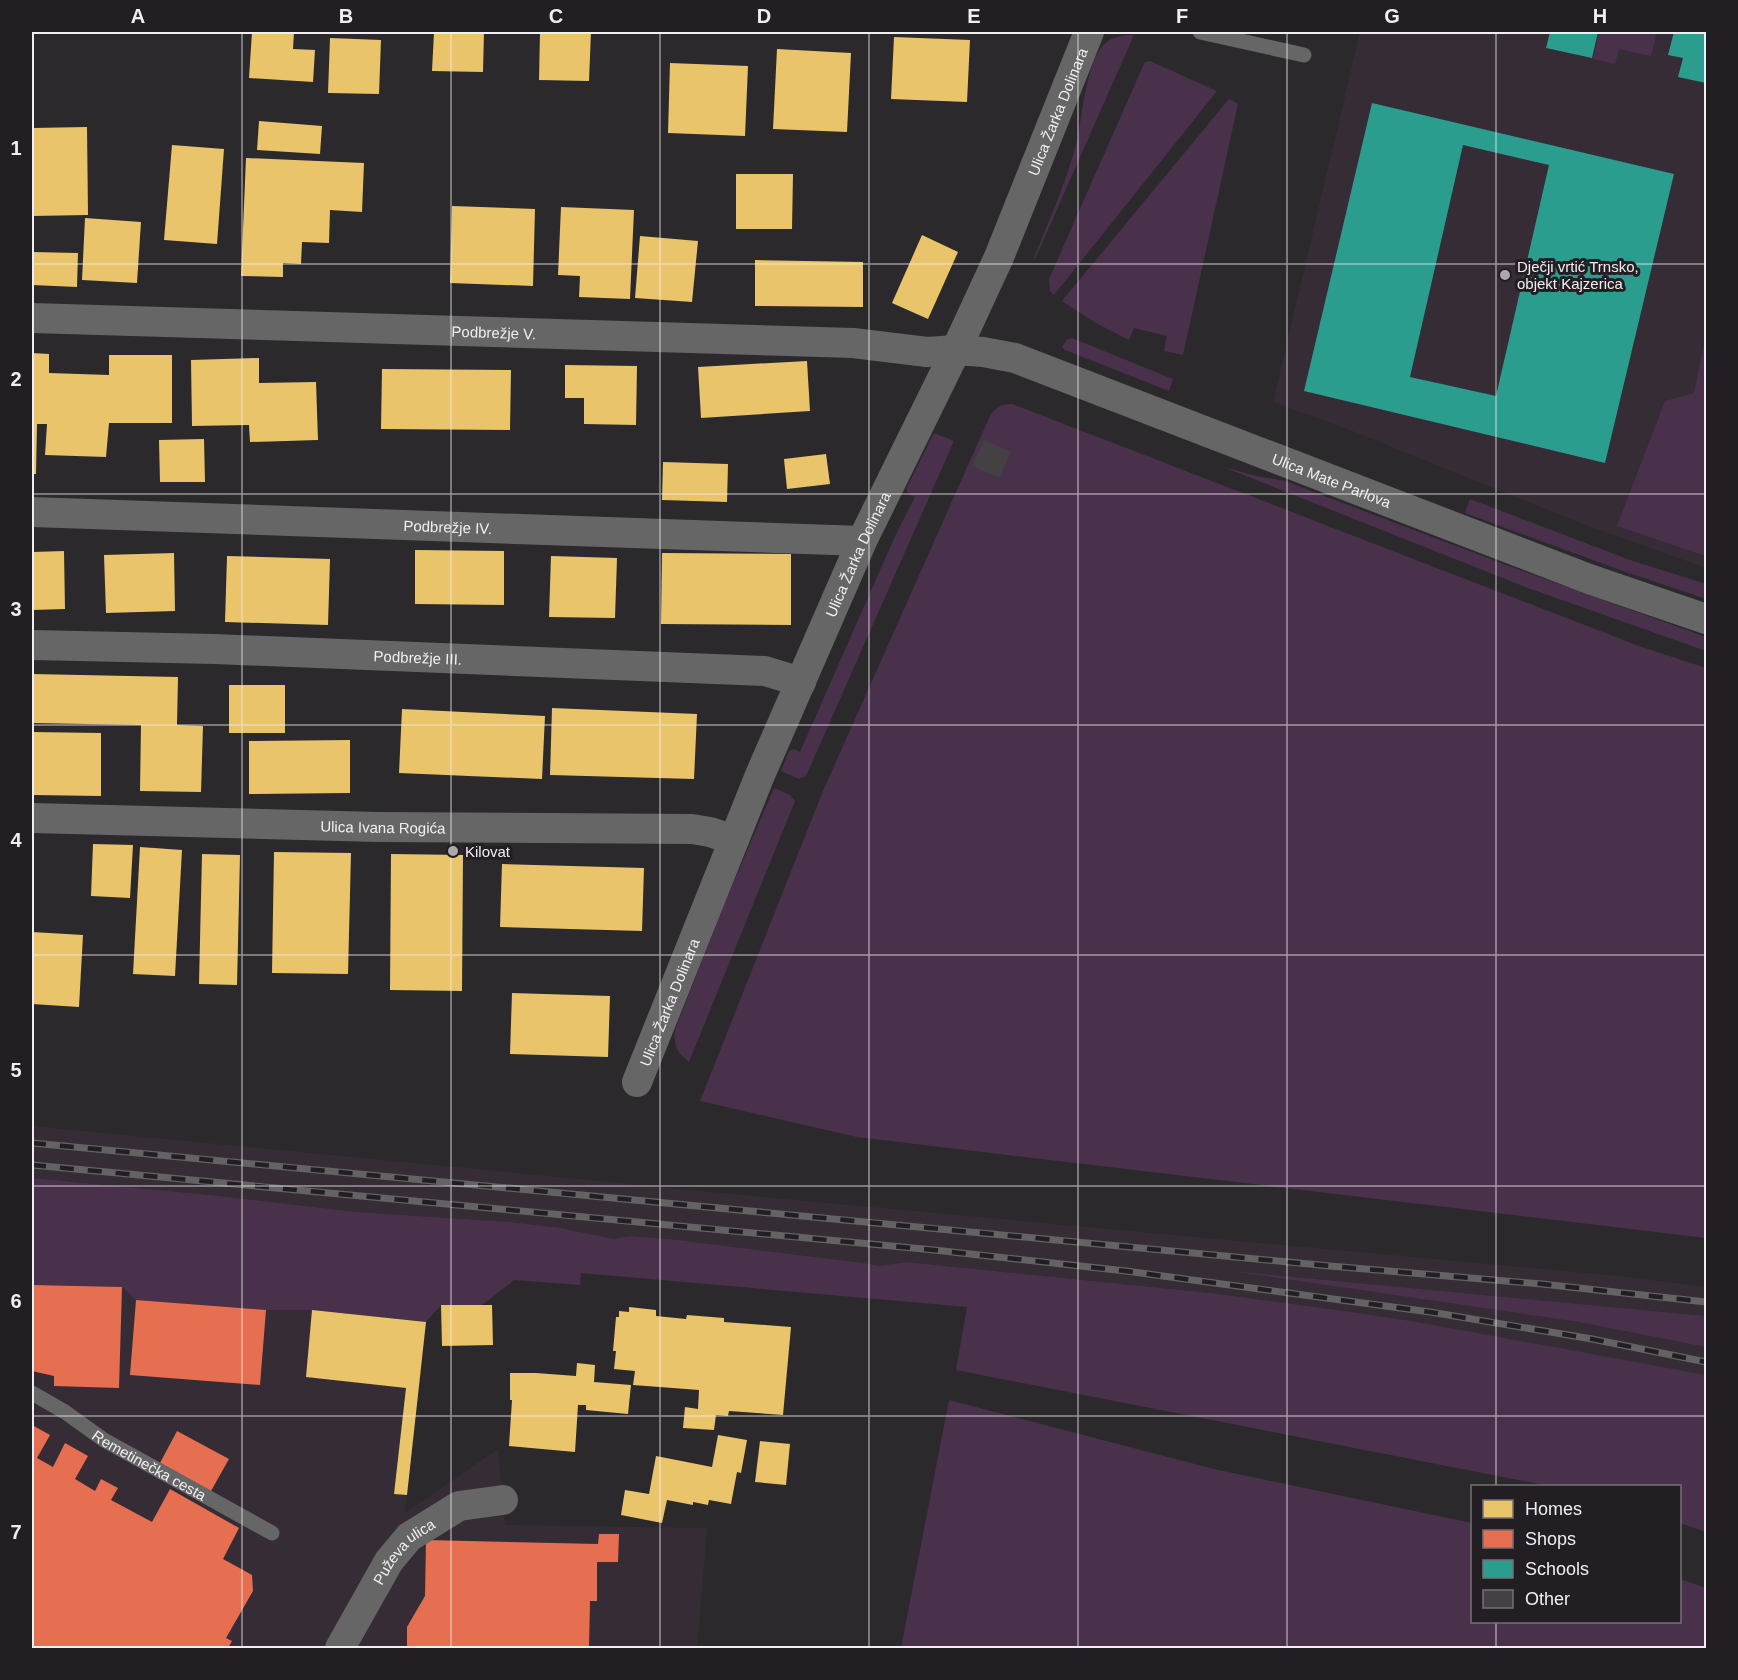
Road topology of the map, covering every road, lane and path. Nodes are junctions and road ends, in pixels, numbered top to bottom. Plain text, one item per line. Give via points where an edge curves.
1 (1089, 32) edge
2 (1200, 32) edge
3 (1304, 56) dead end
4 (32, 318) edge
5 (956, 350) junction
6 (32, 512) edge
7 (862, 541) junction
8 (1707, 619) edge
9 (32, 645) edge
10 (801, 682) junction
11 (32, 818) edge
12 (734, 840) junction
13 (637, 1082) dead end
14 (32, 1394) edge
15 (502, 1500) dead end
16 (272, 1533) dead end
17 (340, 1648) edge

1 - 5 street, Ulica Žarka Dolinara via 999,257
2 - 3 lane
4 - 5 street, Podbrežje V. via 841,343 927,352
5 - 7 street, Ulica Žarka Dolinara
5 - 8 street, Ulica Mate Parlova via 1015,358 1589,579
6 - 7 street, Podbrežje IV.
7 - 10 street, Ulica Žarka Dolinara
9 - 10 street, Podbrežje III. via 765,671
10 - 12 street, Ulica Žarka Dolinara
11 - 12 street, Ulica Ivana Rogića via 692,829
12 - 13 street, Ulica Žarka Dolinara
14 - 16 lane, Remetinečka cesta via 104,1440
15 - 17 street, Puževa ulica via 459,1506 409,1537 389,1561

